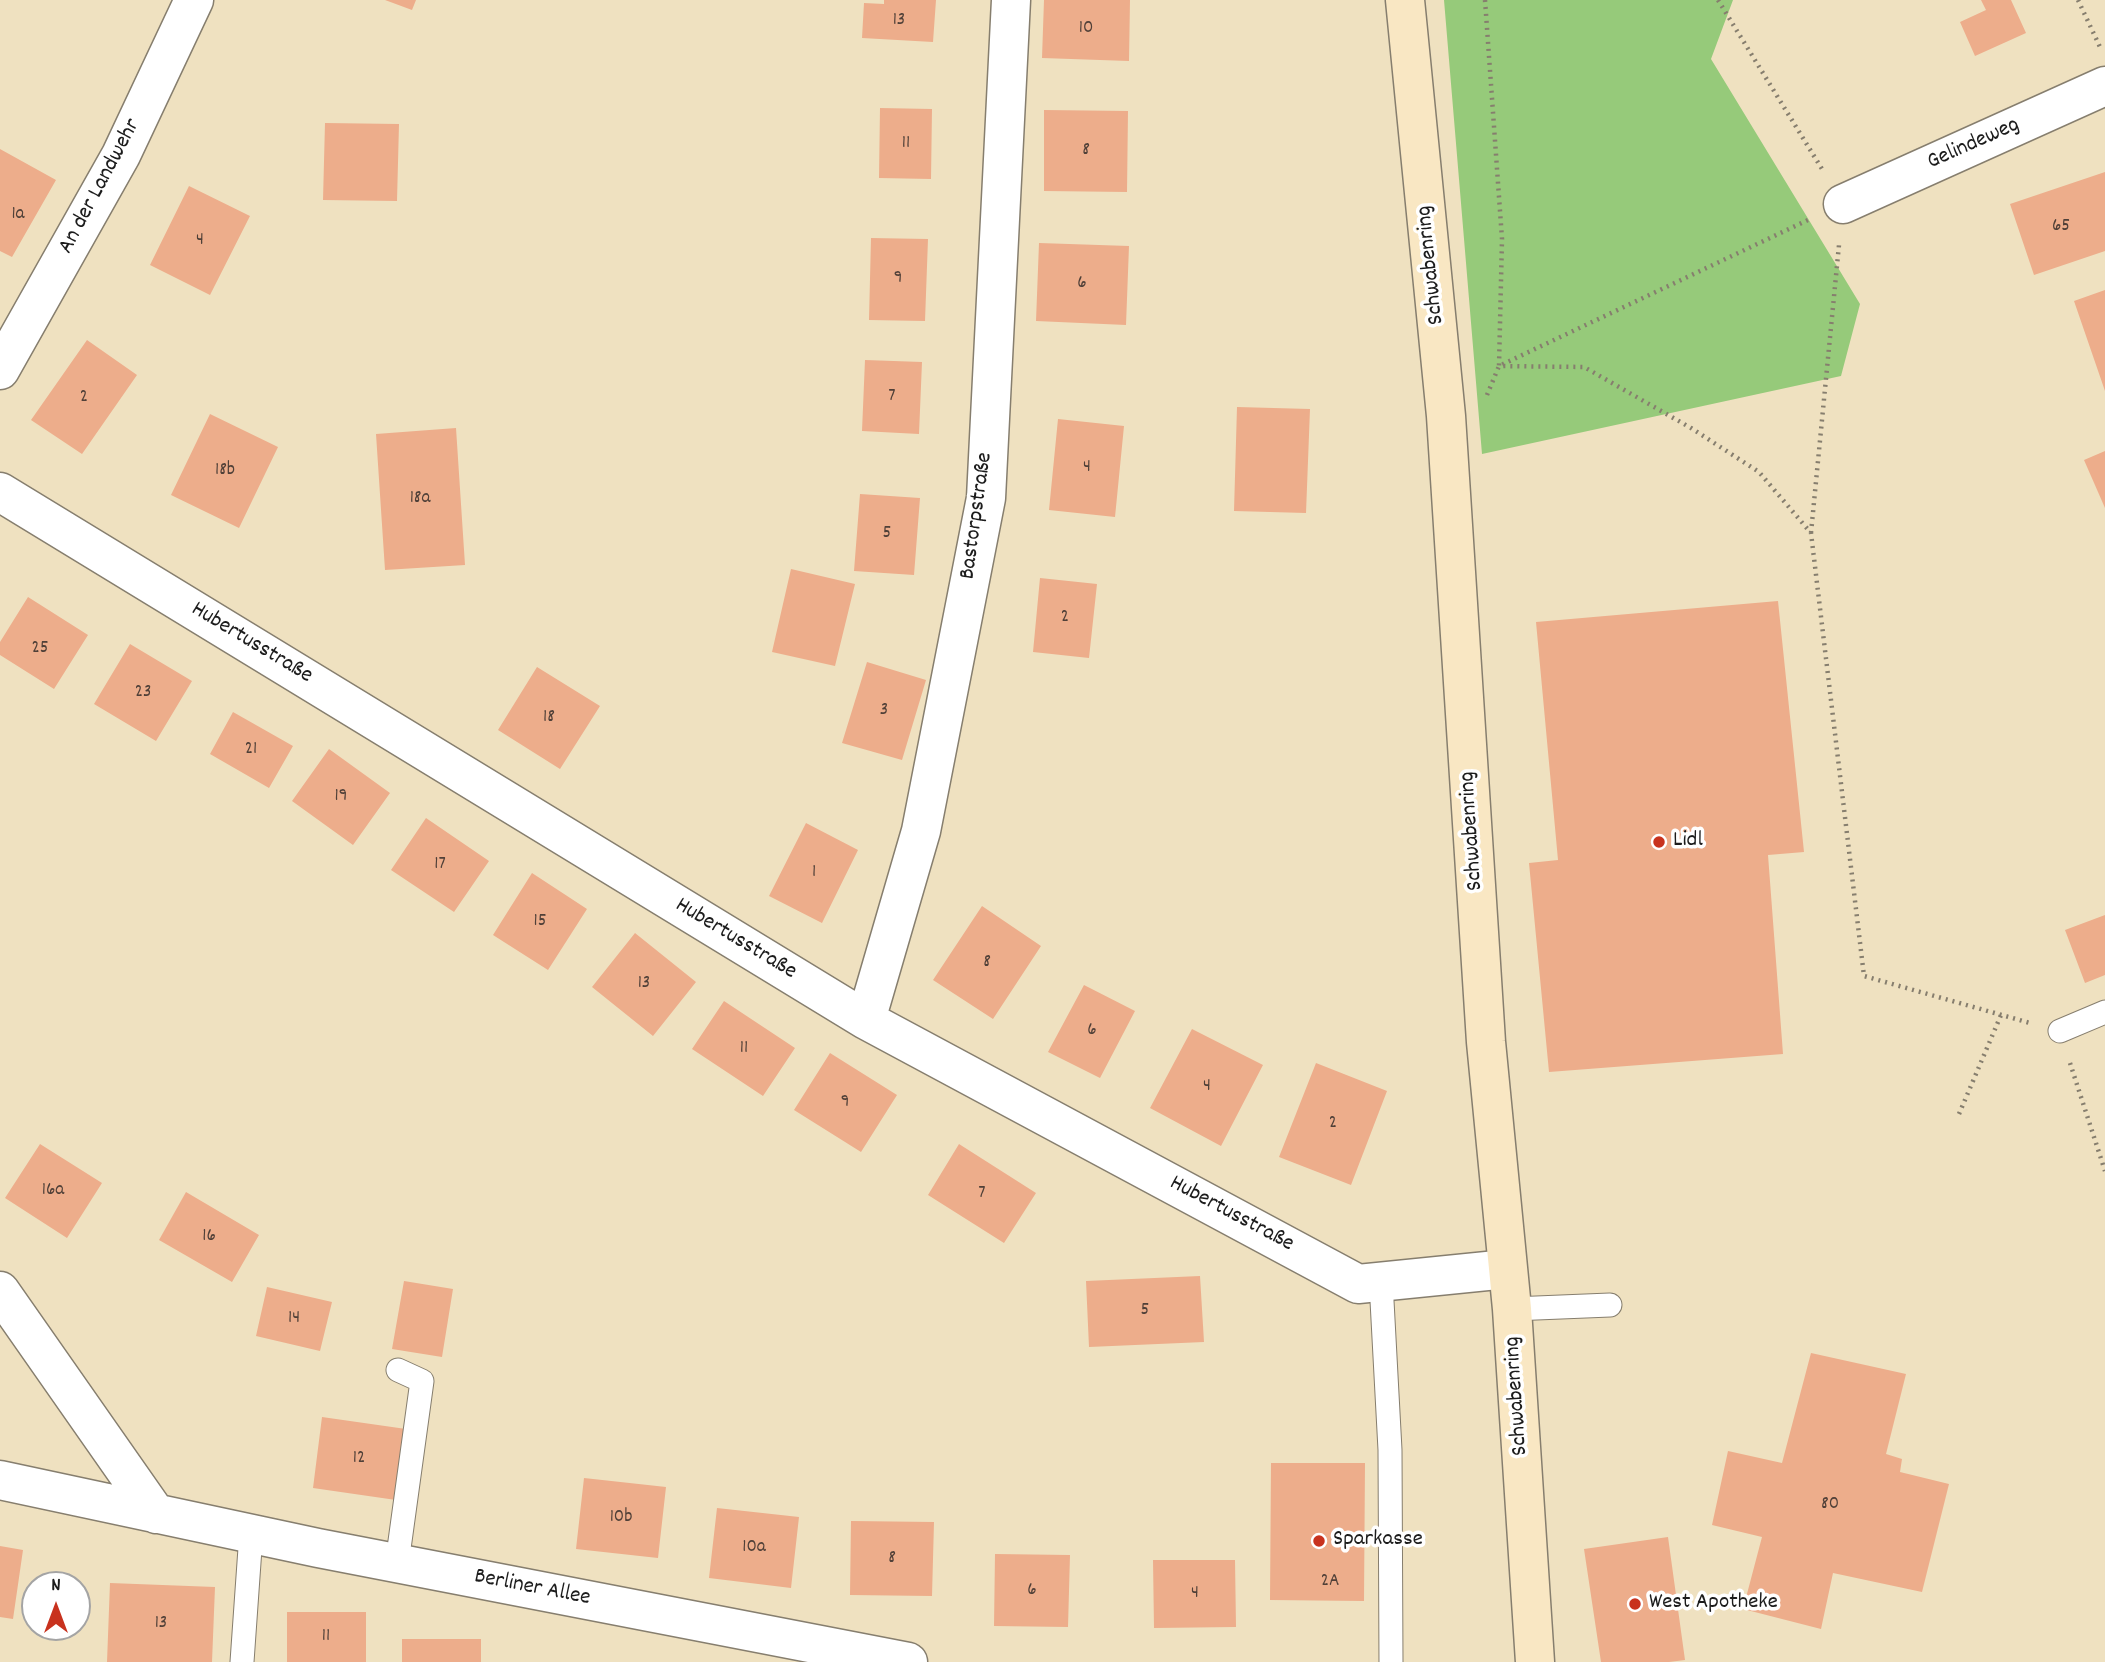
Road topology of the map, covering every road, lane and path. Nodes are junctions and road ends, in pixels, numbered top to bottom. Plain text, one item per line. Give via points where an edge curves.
1 (194, 0) edge
2 (1011, 0) edge
3 (1405, 0) edge
4 (1485, 0) edge
5 (1718, 0) edge
6 (2078, 0) edge
7 (2105, 57) edge
8 (2105, 86) edge
9 (1843, 204) junction
10 (1499, 366) junction
11 (0, 370) edge
12 (1447, 416) junction
13 (0, 492) edge
14 (1811, 533) junction
15 (2105, 1012) edge
16 (2001, 1015) junction
17 (866, 1020) junction
18 (2060, 1031) junction
19 (1959, 1114) dead end
20 (2105, 1171) edge
21 (1507, 1269) junction
22 (1381, 1282) junction
23 (0, 1291) edge
24 (1610, 1304) dead end
25 (1512, 1309) junction
26 (398, 1370) dead end
27 (0, 1480) edge
28 (156, 1514) junction
29 (250, 1534) junction
30 (397, 1563) junction
31 (242, 1662) edge
32 (908, 1662) edge
33 (1391, 1662) edge
34 (1535, 1662) edge

1 - 11 street, An der Landwehr via 121,155
2 - 17 street, Bastorpstraße via 986,498 921,831
3 - 12 street, Schwabenring
4 - 10 path via 1502,239
5 - 9 path
6 - 7 path
8 - 9 street, Gelindeweg
9 - 10 path
9 - 14 path
10 - 12 path via 1487,396
10 - 14 path via 1584,367 1759,472
12 - 21 street, Schwabenring via 1486,1042
13 - 17 street, Hubertusstraße
14 - 16 path via 1864,976
15 - 18 lane
16 - 18 path
16 - 19 path
17 - 22 street, Hubertusstraße via 1358,1284
18 - 20 path
21 - 22 street, Hubertusstraße
21 - 25 street, Schwabenring
22 - 33 lane via 1391,1450
23 - 28 street
24 - 25 lane
25 - 34 street, Schwabenring
26 - 30 lane via 422,1381
27 - 28 street, Berliner Allee
28 - 29 street, Berliner Allee
29 - 30 street, Berliner Allee
29 - 31 lane
30 - 32 street, Berliner Allee

